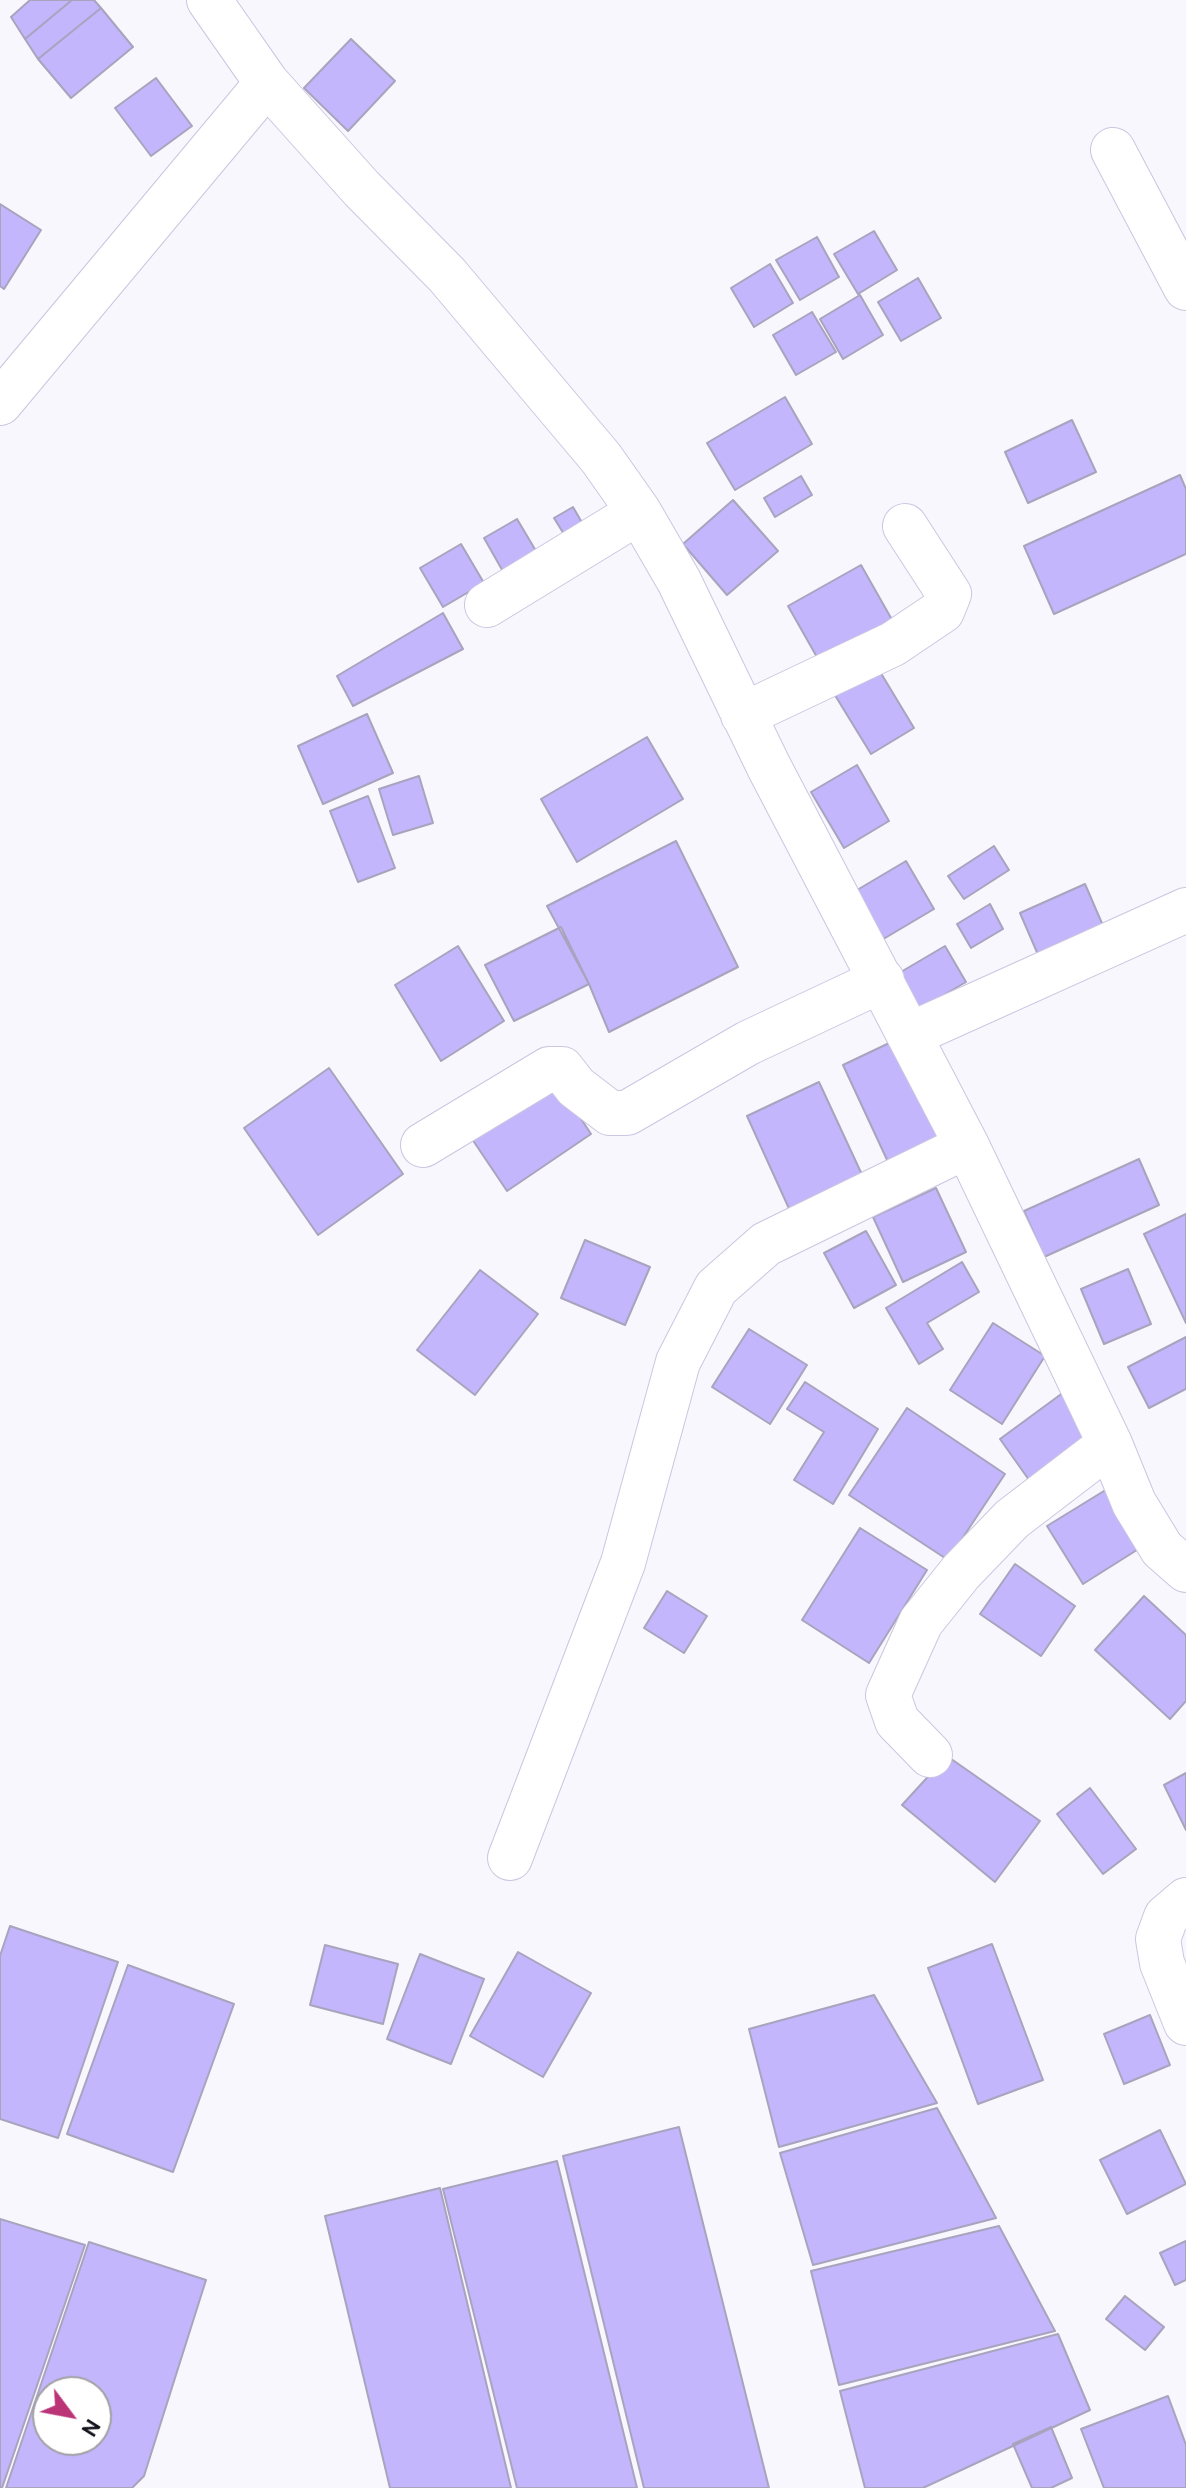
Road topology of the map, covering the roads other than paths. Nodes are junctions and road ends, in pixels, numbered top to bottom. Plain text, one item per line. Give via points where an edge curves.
1 (209, 0) edge
2 (267, 83) junction
3 (1113, 150) dead end
4 (1186, 288) edge
5 (0, 403) edge
6 (639, 512) junction
7 (905, 526) dead end
8 (487, 605) dead end
9 (743, 715) junction
10 (1186, 910) edge
11 (882, 980) junction
12 (909, 1035) junction
13 (423, 1145) dead end
14 (967, 1146) junction
15 (1110, 1444) junction
16 (1186, 1570) edge
17 (930, 1755) dead end
18 (510, 1858) dead end
19 (1186, 1900) edge
20 (1186, 2023) edge

1 - 2 street
2 - 5 street
2 - 6 street via 447,275 601,458
3 - 4 street
6 - 8 street
6 - 9 street via 679,581
7 - 9 street via 949,594 942,611 893,644
9 - 11 street
10 - 12 street
11 - 12 street
11 - 13 street via 748,1043 627,1113 610,1113 562,1069 549,1069
12 - 14 street
14 - 15 street
14 - 18 street via 766,1244 716,1288 678,1362 623,1563
15 - 16 street via 1134,1503 1162,1549
15 - 17 street via 1012,1519 921,1622 888,1695 897,1721
19 - 20 street via 1166,1917 1158,1939

